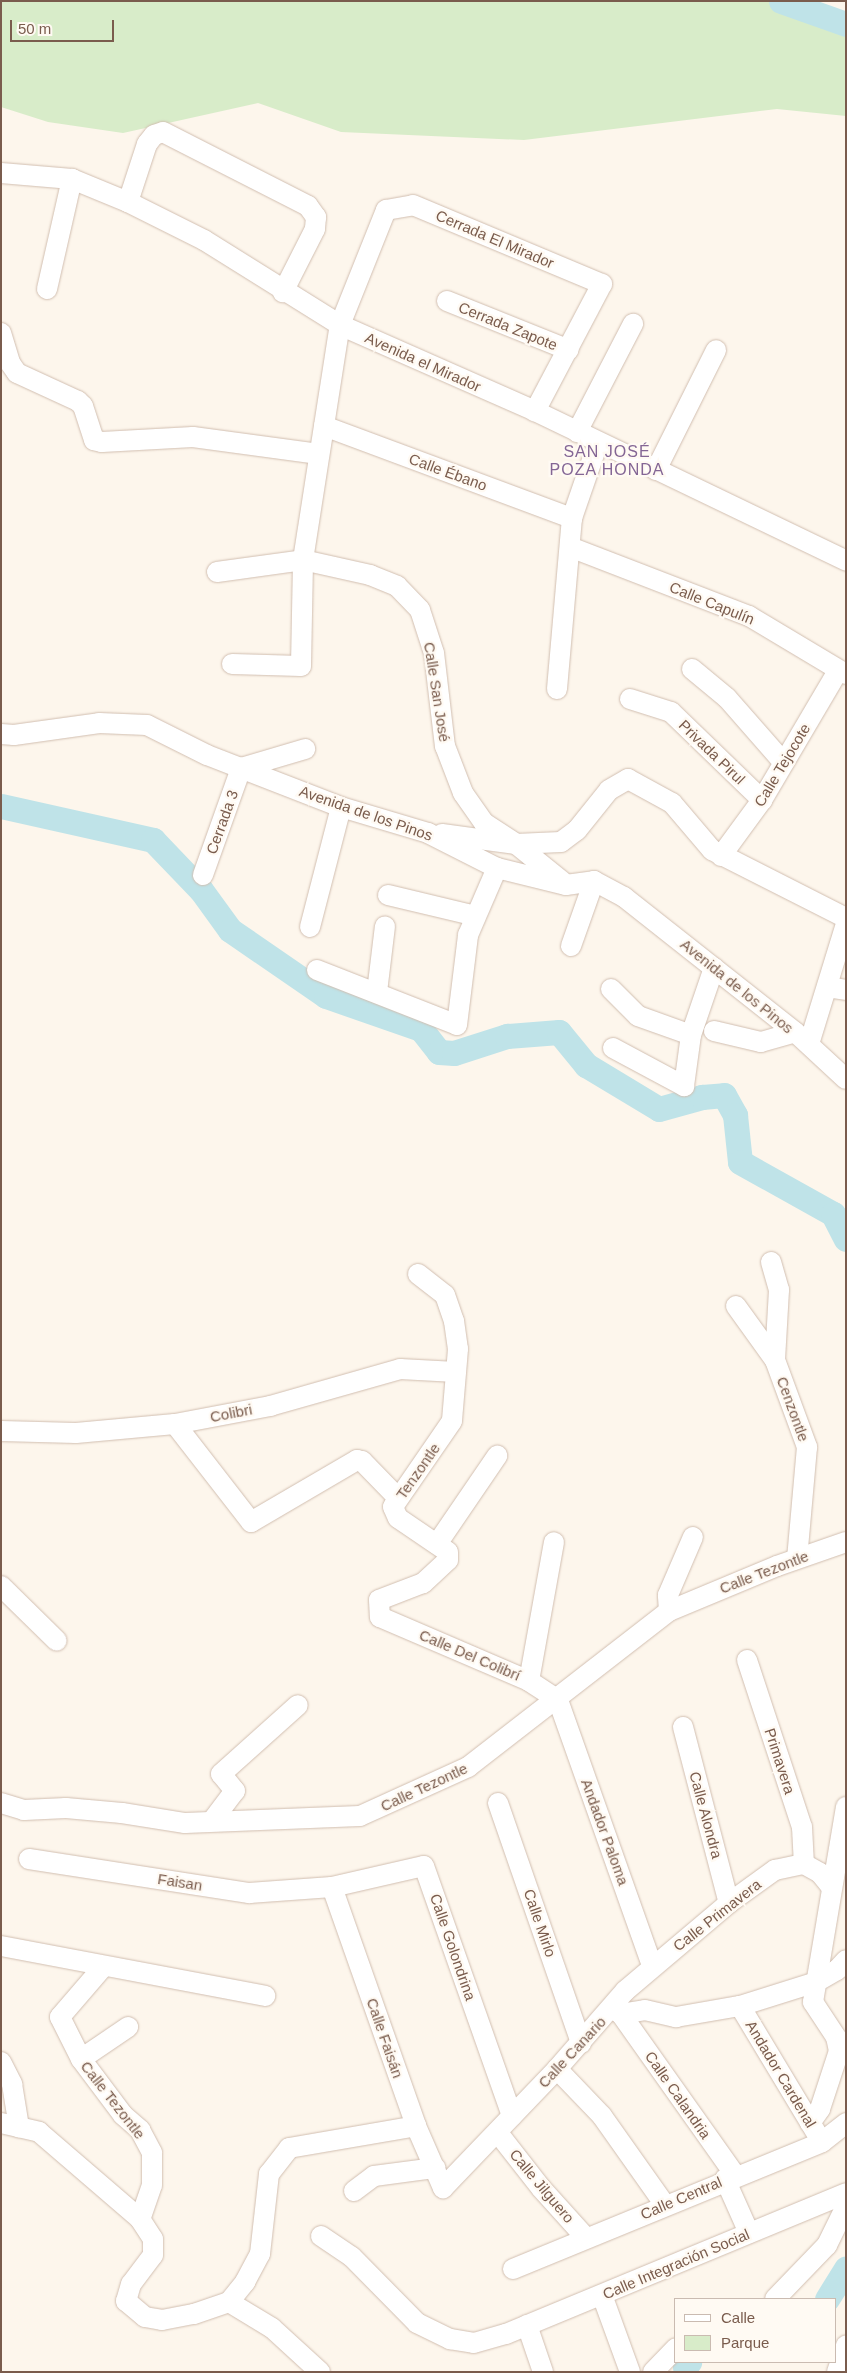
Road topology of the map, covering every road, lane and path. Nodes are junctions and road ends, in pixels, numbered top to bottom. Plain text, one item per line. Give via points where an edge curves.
1 (1, 173) edge
2 (72, 179) junction
3 (128, 202) junction
4 (47, 289) dead end
5 (283, 292) junction
6 (447, 301) dead end
7 (633, 324) dead end
8 (340, 325) junction
9 (1, 334) edge
10 (570, 350) junction
11 (716, 350) dead end
12 (535, 412) junction
13 (324, 426) junction
14 (578, 432) junction
15 (598, 443) junction
16 (319, 454) junction
17 (656, 470) junction
18 (572, 518) junction
19 (570, 547) junction
20 (303, 560) junction
21 (846, 561) edge
22 (217, 572) dead end
23 (232, 664) dead end
24 (692, 669) dead end
25 (842, 673) edge
26 (557, 689) dead end
27 (630, 699) dead end
28 (1, 734) edge
29 (305, 749) dead end
30 (784, 763) junction
31 (241, 768) junction
32 (762, 800) junction
33 (341, 807) junction
34 (428, 833) junction
35 (516, 844) junction
36 (720, 856) junction
37 (497, 868) junction
38 (203, 875) dead end
39 (594, 881) junction
40 (566, 885) junction
41 (388, 895) dead end
42 (476, 916) junction
43 (846, 918) edge
44 (846, 924) edge
45 (385, 926) dead end
46 (310, 927) dead end
47 (571, 946) dead end
48 (714, 968) junction
49 (317, 970) dead end
50 (836, 988) edge
51 (611, 989) dead end
52 (377, 992) junction
53 (714, 1031) dead end
54 (691, 1035) junction
55 (802, 1038) junction
56 (613, 1048) dead end
57 (846, 1079) edge
58 (771, 1262) dead end
59 (418, 1274) dead end
60 (736, 1306) dead end
61 (775, 1360) junction
62 (456, 1372) junction
63 (175, 1424) junction
64 (1, 1431) edge
65 (497, 1456) dead end
66 (398, 1498) junction
67 (693, 1537) dead end
68 (554, 1542) dead end
69 (846, 1542) edge
70 (437, 1544) junction
71 (797, 1558) junction
72 (1, 1586) edge
73 (669, 1611) junction
74 (57, 1641) dead end
75 (747, 1660) dead end
76 (529, 1681) junction
77 (558, 1700) junction
78 (298, 1705) dead end
79 (683, 1727) dead end
80 (1, 1803) edge
81 (498, 1803) dead end
82 (846, 1807) edge
83 (212, 1821) junction
84 (29, 1859) dead end
85 (804, 1864) junction
86 (332, 1887) junction
87 (832, 1888) junction
88 (729, 1903) junction
89 (1, 1946) edge
90 (846, 1960) edge
91 (652, 1965) junction
92 (103, 1967) junction
93 (816, 1982) junction
94 (265, 1996) dead end
95 (740, 2006) junction
96 (617, 2011) junction
97 (128, 2027) dead end
98 (581, 2043) junction
99 (81, 2059) junction
100 (1, 2062) edge
101 (557, 2069) junction
102 (512, 2116) junction
103 (810, 2123) junction
104 (846, 2123) edge
105 (10, 2125) edge
106 (416, 2126) junction
107 (498, 2133) junction
108 (822, 2142) junction
109 (435, 2168) junction
110 (730, 2177) junction
111 (443, 2188) joint
112 (354, 2191) dead end
113 (846, 2192) edge
114 (665, 2205) junction
115 (846, 2206) edge
116 (140, 2219) junction
117 (749, 2233) junction
118 (321, 2236) dead end
119 (586, 2238) junction
120 (513, 2269) dead end
121 (602, 2295) junction
122 (776, 2298) edge
123 (229, 2302) junction
124 (527, 2325) junction
125 (846, 2346) edge
126 (674, 2350) edge
127 (320, 2372) edge
128 (543, 2372) edge
129 (630, 2372) edge
130 (653, 2372) edge
131 (837, 2372) edge

1 - 2 street, Avenida el Mirador
2 - 3 street, Avenida el Mirador
2 - 4 street
3 - 5 street, Avenida el Mirador via 204,240
3 - 5 street via 148,144 154,135 163,132 308,206 316,217 315,229
5 - 8 street, Avenida el Mirador
6 - 10 street, Cerrada Zapote
7 - 14 street
8 - 10 street, Cerrada El Mirador via 386,210 413,205 602,284
8 - 12 street, Avenida el Mirador
8 - 13 street
9 - 16 street via 10,363 17,373 83,406 94,440 193,437
10 - 12 street
11 - 17 street
12 - 14 street, Avenida el Mirador
13 - 16 street
13 - 18 street, Calle Ébano
14 - 15 street, Avenida el Mirador
15 - 17 street, Avenida el Mirador
15 - 18 street
16 - 20 street
17 - 21 street, Avenida el Mirador
18 - 19 street
19 - 25 street, Calle Capulín via 749,616
19 - 26 street
20 - 22 street
20 - 23 street via 301,666
20 - 35 street, Calle San José via 370,575 397,586 420,610 434,653 445,746 463,793 484,823
24 - 30 street via 727,698
25 - 30 street, Calle Tejocote
27 - 32 street, Privada Pirul via 671,712
28 - 31 street, Avenida de los Pinos via 99,723 147,726
29 - 31 street
30 - 32 street, Calle Tejocote
31 - 33 street, Avenida de los Pinos
31 - 38 street, Cerrada 3
32 - 36 street, Calle Tejocote
33 - 34 street, Avenida de los Pinos
33 - 46 street
34 - 35 street
34 - 37 street, Avenida de los Pinos
35 - 36 street via 561,842 577,830 609,790 628,779 672,803
35 - 40 street, Calle San José
36 - 43 street
37 - 40 street, Avenida de los Pinos
37 - 42 street
39 - 40 street, Avenida de los Pinos
39 - 47 street
39 - 48 street, Avenida de los Pinos via 624,897
41 - 42 street
42 - 52 street via 468,935 458,1025
44 - 50 street
45 - 52 street
48 - 54 street
48 - 55 street, Avenida de los Pinos
49 - 52 street
50 - 55 street
51 - 54 street via 638,1016
53 - 55 street via 761,1042
54 - 56 street via 684,1086
55 - 57 street, Avenida de los Pinos
58 - 61 street, Cenzontle via 780,1290
59 - 62 street, Tenzontle via 445,1295 454,1321 458,1349
60 - 61 street
61 - 71 street, Cenzontle via 807,1447
62 - 63 street, Colibri via 400,1369 270,1406
62 - 66 street, Tenzontle via 452,1421
63 - 64 street, Colibri via 76,1433
63 - 66 street via 252,1522 357,1460 362,1461
65 - 70 street
66 - 70 street, Tenzontle via 393,1507 398,1518
67 - 73 street via 668,1595
68 - 76 street
69 - 71 street, Calle Tezontle
70 - 76 street, Calle Del Colibrí via 448,1552 448,1560 422,1583 379,1600 380,1616
71 - 73 street, Calle Tezontle
72 - 74 street
73 - 77 street, Calle Tezontle
75 - 85 street, Primavera via 802,1827
76 - 77 street, Calle Del Colibrí
77 - 83 street, Calle Tezontle via 468,1768 360,1816
77 - 91 street, Andador Paloma
78 - 83 street via 220,1774 235,1790
79 - 88 street, Calle Alondra
80 - 83 street, Calle Tezontle via 24,1810 66,1808 185,1823
81 - 98 street, Calle Mirlo
82 - 87 street
84 - 86 street, Faisan via 249,1893
85 - 87 street via 820,1874
85 - 88 street, Calle Primavera via 775,1870
86 - 102 street, Calle Golondrina via 424,1866
86 - 106 street, Calle Faisán
87 - 93 street
88 - 91 street, Calle Primavera
89 - 92 street
90 - 93 street, Calle Canario via 837,1970
91 - 96 street, Calle Primavera via 625,1991
92 - 94 street
92 - 99 street, Calle Tezontle via 60,2017 62,2027
93 - 95 street, Calle Canario
93 - 103 street via 813,2002 836,2037 840,2051 820,2109
95 - 96 street, Calle Canario via 676,2017 645,2010
95 - 103 street, Andador Cardenal
96 - 98 street, Calle Canario
96 - 110 street, Calle Calandria
97 - 99 street
98 - 101 street, Calle Canario
99 - 116 street, Calle Tezontle via 123,2115 140,2130 152,2152 152,2185
100 - 105 street via 12,2084
101 - 102 street, Calle Canario
101 - 114 street via 602,2116
102 - 107 street, Calle Canario
103 - 108 street, Andador Cardenal
104 - 108 street, Calle Central
105 - 116 street via 39,2132
106 - 109 street, Calle Faisán
106 - 123 street via 289,2148 269,2174 260,2254
107 - 111 street, Calle Canario
107 - 119 street, Calle Jilguero
108 - 110 street, Calle Central
109 - 111 street, Calle Faisán
109 - 112 street via 374,2176
110 - 114 street, Calle Central
110 - 117 street, Calle Calandria
113 - 117 street, Calle Integración Social
114 - 119 street, Calle Central
115 - 122 street via 827,2246
116 - 123 street via 153,2239 153,2255 131,2284 126,2301 133,2311 162,2320 194,2314
117 - 121 street, Calle Integración Social
118 - 124 street, Calle Integración Social via 352,2256 417,2323 450,2339 474,2343
119 - 120 street, Calle Central
121 - 124 street, Calle Integración Social
121 - 129 street
123 - 127 street via 272,2328
124 - 128 street
125 - 131 street
126 - 130 street

